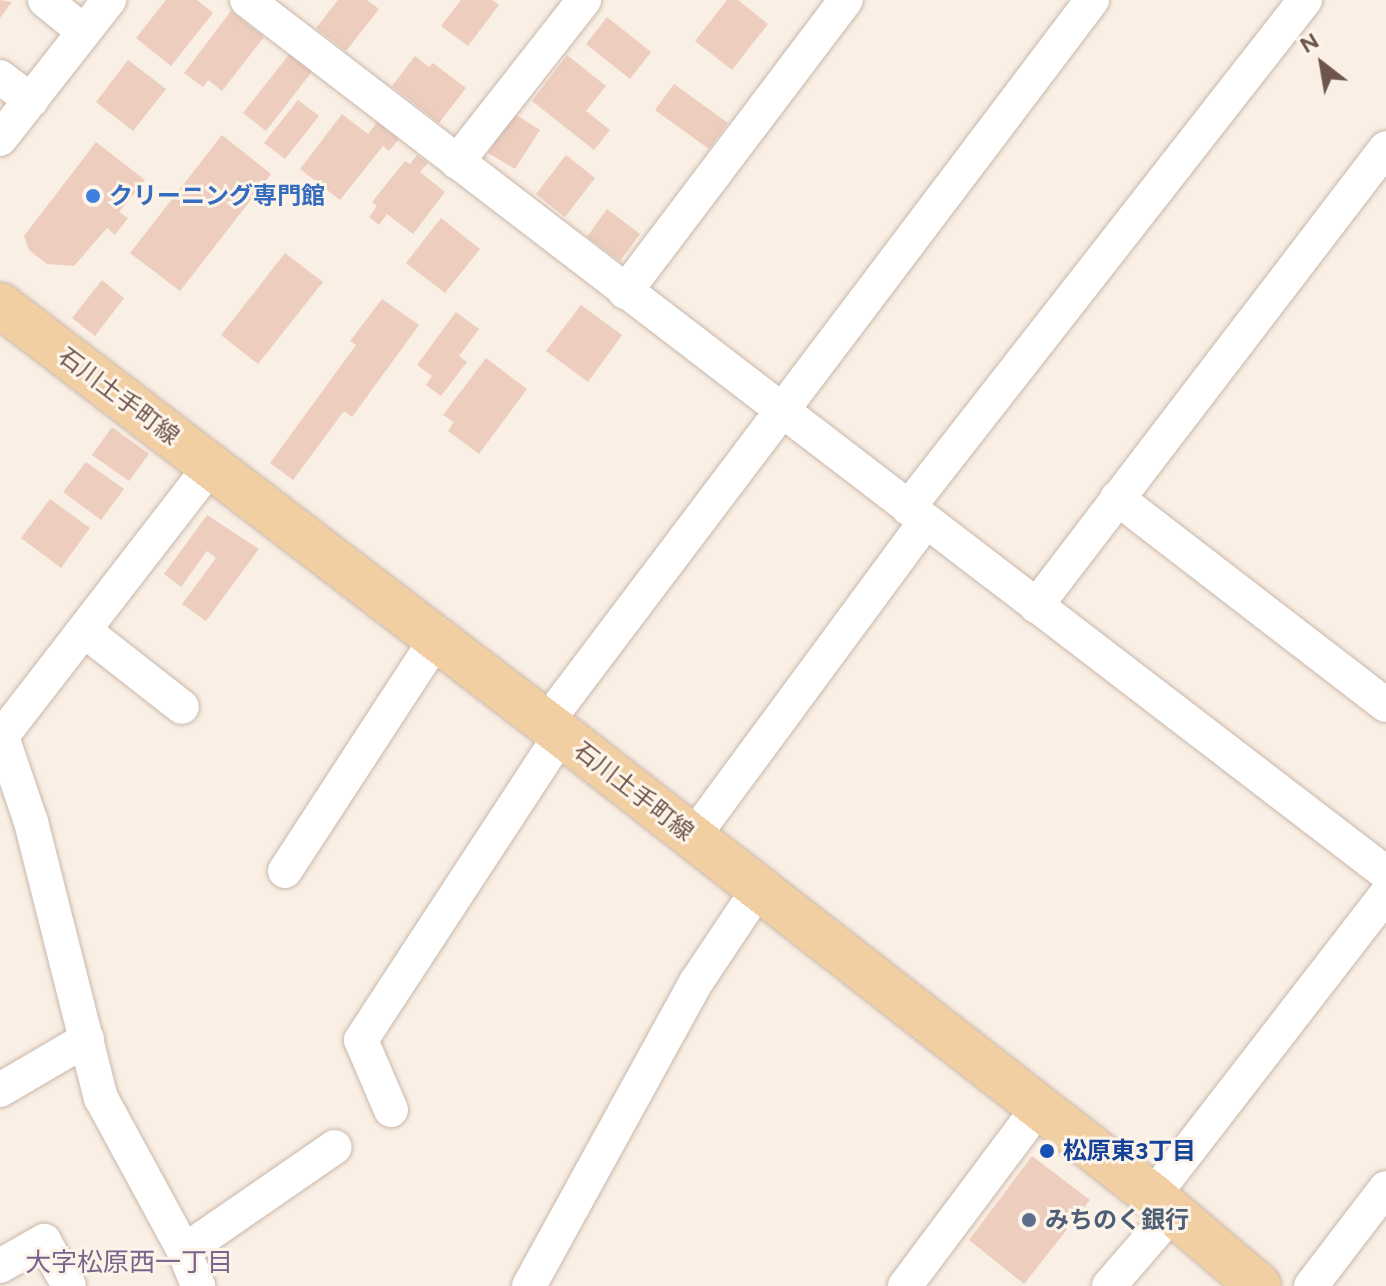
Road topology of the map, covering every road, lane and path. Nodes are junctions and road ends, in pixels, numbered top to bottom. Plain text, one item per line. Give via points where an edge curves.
1 (45, 0) edge
2 (109, 0) edge
3 (247, 0) edge
4 (584, 0) edge
5 (846, 0) edge
6 (1092, 0) edge
7 (1305, 0) edge
8 (84, 32) junction
9 (0, 77) edge
10 (31, 100) junction
11 (0, 139) edge
12 (1386, 148) edge
13 (457, 162) junction
14 (1375, 183) edge
15 (625, 292) junction
16 (0, 305) edge
17 (780, 411) junction
18 (211, 466) junction
19 (1117, 498) junction
20 (917, 515) junction
21 (1036, 606) junction
22 (85, 631) junction
23 (436, 639) junction
24 (1386, 705) edge
25 (182, 707) dead end
26 (554, 728) junction
27 (1, 734) edge
28 (693, 837) junction
29 (285, 871) dead end
30 (1386, 873) edge
31 (759, 888) junction
32 (1386, 894) edge
33 (87, 1039) junction
34 (0, 1090) edge
35 (1039, 1107) junction
36 (391, 1110) dead end
37 (335, 1147) dead end
38 (1386, 1188) edge
39 (1162, 1204) junction
40 (184, 1251) junction
41 (0, 1266) edge
42 (69, 1286) edge
43 (198, 1286) edge
44 (529, 1286) edge
45 (905, 1286) edge
46 (1109, 1286) edge
47 (1259, 1286) edge
48 (1311, 1286) edge

1 - 8 street
2 - 8 street
3 - 13 street
4 - 13 street
5 - 15 street
6 - 17 street
7 - 20 street
8 - 10 street
9 - 10 street
10 - 11 street
12 - 14 street
13 - 15 street
14 - 19 street
15 - 17 street
16 - 18 main road, 石川土手町線
17 - 20 street
17 - 26 street
18 - 22 street
18 - 23 main road, 石川土手町線
19 - 21 street
19 - 24 street
20 - 21 street
20 - 28 street
21 - 30 street
22 - 25 street
22 - 27 street
23 - 26 main road, 石川土手町線
23 - 29 street
26 - 28 main road, 石川土手町線
26 - 36 street via 361,1040
27 - 33 street via 31,822
28 - 31 main road, 石川土手町線
31 - 35 main road, 石川土手町線
31 - 44 street via 697,981
32 - 39 street
33 - 34 street
33 - 40 street via 101,1098
35 - 39 main road, 石川土手町線
35 - 45 street
37 - 40 street
38 - 48 street
39 - 46 street
39 - 47 main road, 石川土手町線
40 - 43 street
41 - 42 street via 44,1241

